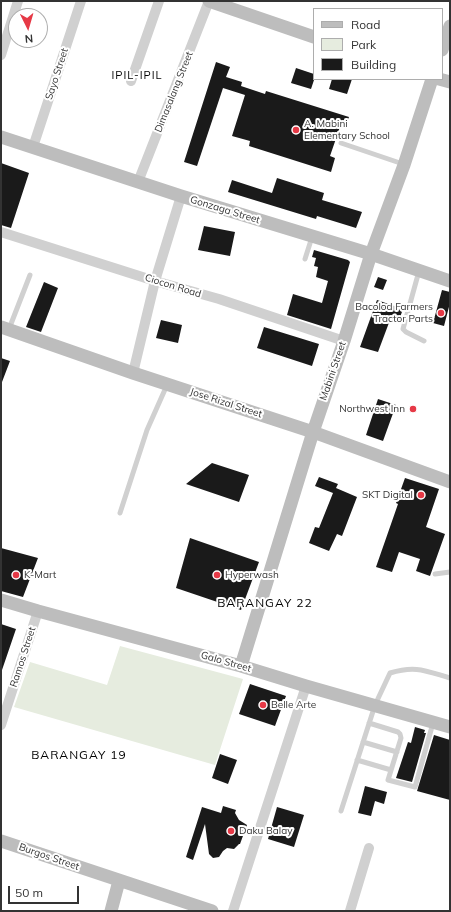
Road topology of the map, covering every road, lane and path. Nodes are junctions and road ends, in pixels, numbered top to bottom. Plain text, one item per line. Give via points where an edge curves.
1 (18, 1) edge
2 (81, 1) edge
3 (159, 1) edge
4 (209, 1) edge
5 (450, 26) edge
6 (313, 37) edge
7 (443, 47) edge
8 (1, 54) edge
9 (432, 80) edge
10 (131, 81) dead end
11 (1, 137) edge
12 (341, 143) dead end
13 (32, 147) junction
14 (404, 165) junction
15 (138, 182) junction
16 (181, 196) junction
17 (1, 232) edge
18 (312, 236) junction
19 (371, 254) junction
20 (305, 259) dead end
21 (419, 271) junction
22 (30, 275) dead end
23 (155, 281) junction
24 (450, 281) edge
25 (5, 329) edge
26 (344, 341) junction
27 (424, 341) dead end
28 (133, 373) junction
29 (167, 384) junction
30 (313, 432) junction
31 (450, 482) edge
32 (120, 514) dead end
33 (450, 572) edge
34 (435, 574) dead end
35 (1, 600) edge
36 (38, 611) junction
37 (241, 666) junction
38 (450, 678) edge
39 (306, 686) junction
40 (375, 705) junction
41 (434, 722) junction
42 (369, 723) junction
43 (1, 725) edge
44 (450, 727) edge
45 (363, 742) junction
46 (397, 752) junction
47 (357, 760) junction
48 (391, 770) junction
49 (341, 812) dead end
50 (1, 841) edge
51 (370, 848) dead end
52 (119, 881) junction
53 (111, 911) edge
54 (209, 911) edge
55 (233, 911) edge
56 (350, 911) edge

1 - 8 street
2 - 13 street, Sayo Street
3 - 10 street
4 - 6 street
4 - 15 street, Dimasalang Street
5 - 7 street
9 - 14 street, Mabini Street
11 - 13 street, Gonzaga Street
12 - 14 lane
13 - 15 street, Gonzaga Street
14 - 19 street, Mabini Street
15 - 16 street, Gonzaga Street
16 - 18 street, Gonzaga Street
16 - 23 street
17 - 23 street, Ciocon Road
18 - 19 street, Gonzaga Street
18 - 20 lane
19 - 21 street, Gonzaga Street
19 - 26 street, Mabini Street
21 - 24 street, Gonzaga Street
21 - 27 lane via 403,328
22 - 25 lane
23 - 26 street, Ciocon Road
23 - 28 street
25 - 28 street, Jose Rizal Street
26 - 30 street, Mabini Street
28 - 29 street, Jose Rizal Street
29 - 30 street, Jose Rizal Street
29 - 32 lane via 147,430
30 - 31 street, Jose Rizal Street
30 - 37 street, Mabini Street
33 - 34 lane
35 - 36 street, Galo Street
36 - 37 street, Galo Street
36 - 43 street, Ramos Street
37 - 39 street, Galo Street
38 - 40 lane via 419,669 390,672
39 - 40 street, Galo Street
39 - 55 street
40 - 41 street, Galo Street
40 - 42 lane
41 - 44 street, Galo Street
41 - 48 lane via 415,787 388,780
42 - 45 lane
42 - 46 lane via 400,734
45 - 46 lane
45 - 47 lane
46 - 48 lane
47 - 48 lane
47 - 49 lane
50 - 52 street, Burgos Street
51 - 56 street
52 - 53 street
52 - 54 street, Burgos Street

